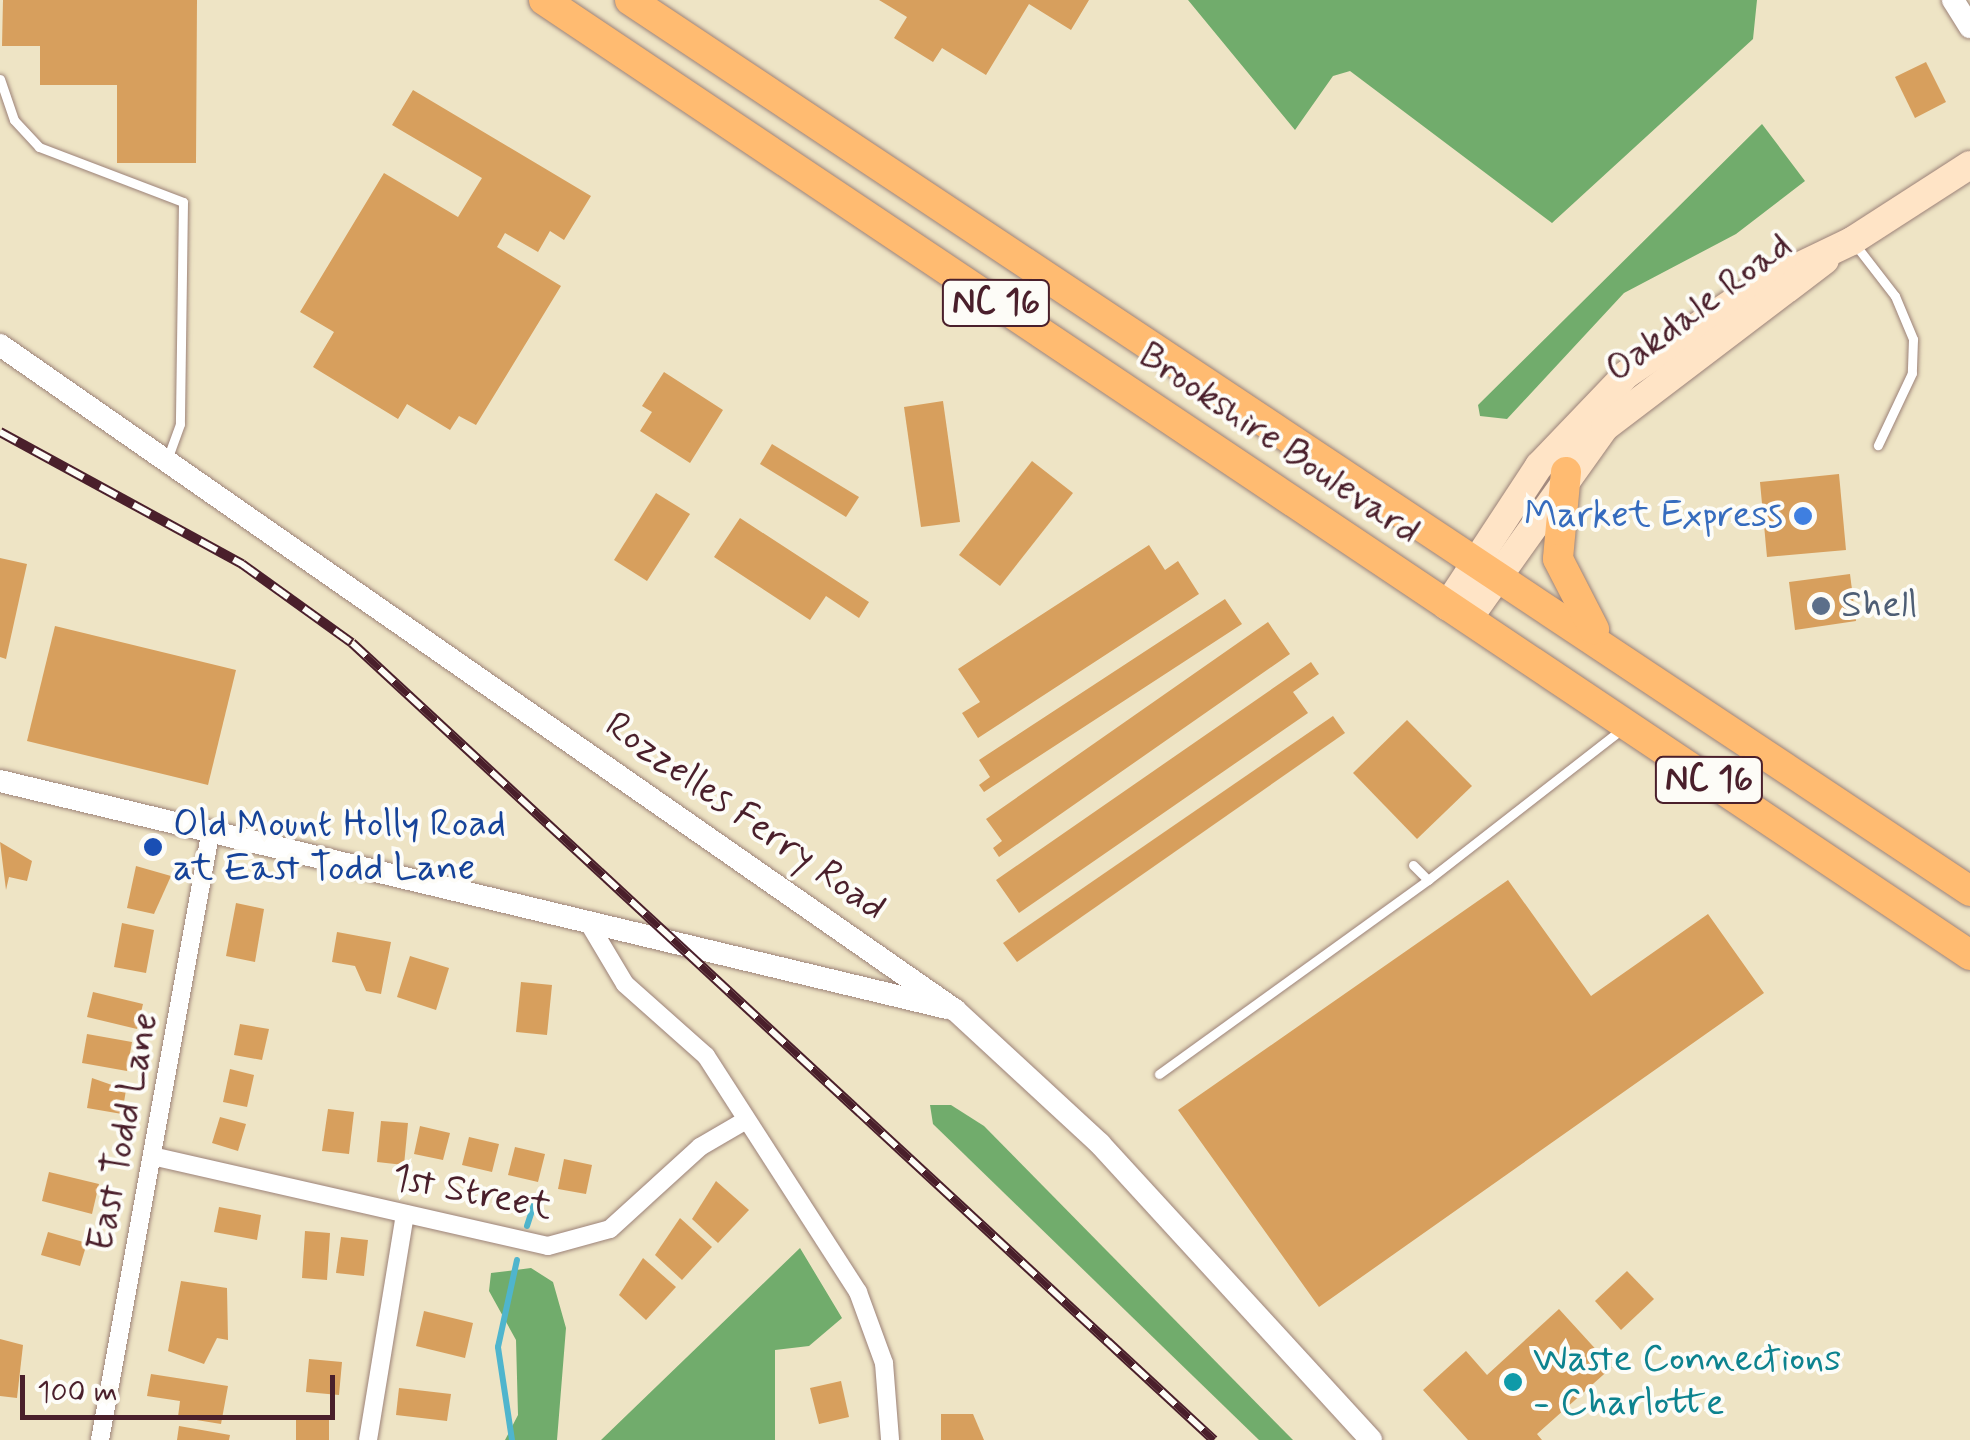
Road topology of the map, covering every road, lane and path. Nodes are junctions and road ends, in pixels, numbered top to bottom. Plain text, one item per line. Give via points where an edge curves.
1 (544, 0) edge
2 (630, 0) edge
3 (1952, 0) edge
4 (1970, 27) edge
5 (0, 79) edge
6 (1970, 165) edge
7 (1842, 246) junction
8 (0, 345) edge
9 (1878, 445) dead end
10 (168, 458) junction
11 (1566, 472) junction
12 (1487, 566) junction
13 (1458, 612) junction
14 (1612, 650) junction
15 (1626, 725) junction
16 (0, 781) edge
17 (210, 835) junction
18 (1414, 865) dead end
19 (1428, 880) junction
20 (1970, 890) edge
21 (591, 927) junction
22 (1970, 955) edge
23 (955, 1010) junction
24 (1159, 1074) dead end
25 (743, 1122) junction
26 (152, 1156) junction
27 (405, 1214) junction
28 (100, 1440) edge
29 (368, 1440) edge
30 (890, 1440) edge
31 (1370, 1440) edge

1 - 13 highway, Brookshire Boulevard / NC 16
2 - 12 highway, Brookshire Boulevard / NC 16
3 - 4 street
5 - 10 lane via 14,120 39,147 184,202 180,424
6 - 7 main road, Oakdale Road
7 - 9 lane via 1894,296 1912,340 1912,373
7 - 11 main road, Oakdale Road via 1800,285 1658,380
7 - 12 main road, Oakdale Road via 1756,287 1616,383 1539,466
8 - 10 street, Rozzelles Ferry Road
10 - 23 street, Rozzelles Ferry Road
11 - 12 main road, Oakdale Road
11 - 14 highway via 1556,517 1562,579
12 - 13 main road, Oakdale Road
12 - 14 highway, Brookshire Boulevard / NC 16
13 - 15 highway, Brookshire Boulevard / NC 16
14 - 20 highway, Brookshire Boulevard / NC 16
15 - 19 lane via 1596,758
15 - 22 highway, Brookshire Boulevard / NC 16
16 - 17 street
17 - 21 street
17 - 26 street, East Todd Lane
18 - 19 lane
19 - 24 lane
21 - 23 street
21 - 25 street via 625,984 706,1056
23 - 31 street, Rozzelles Ferry Road via 1100,1144
25 - 27 street, 1st Street via 580,1243 527,1244
25 - 30 street via 858,1292 884,1364
26 - 27 street, 1st Street
26 - 28 street, East Todd Lane
27 - 29 street

